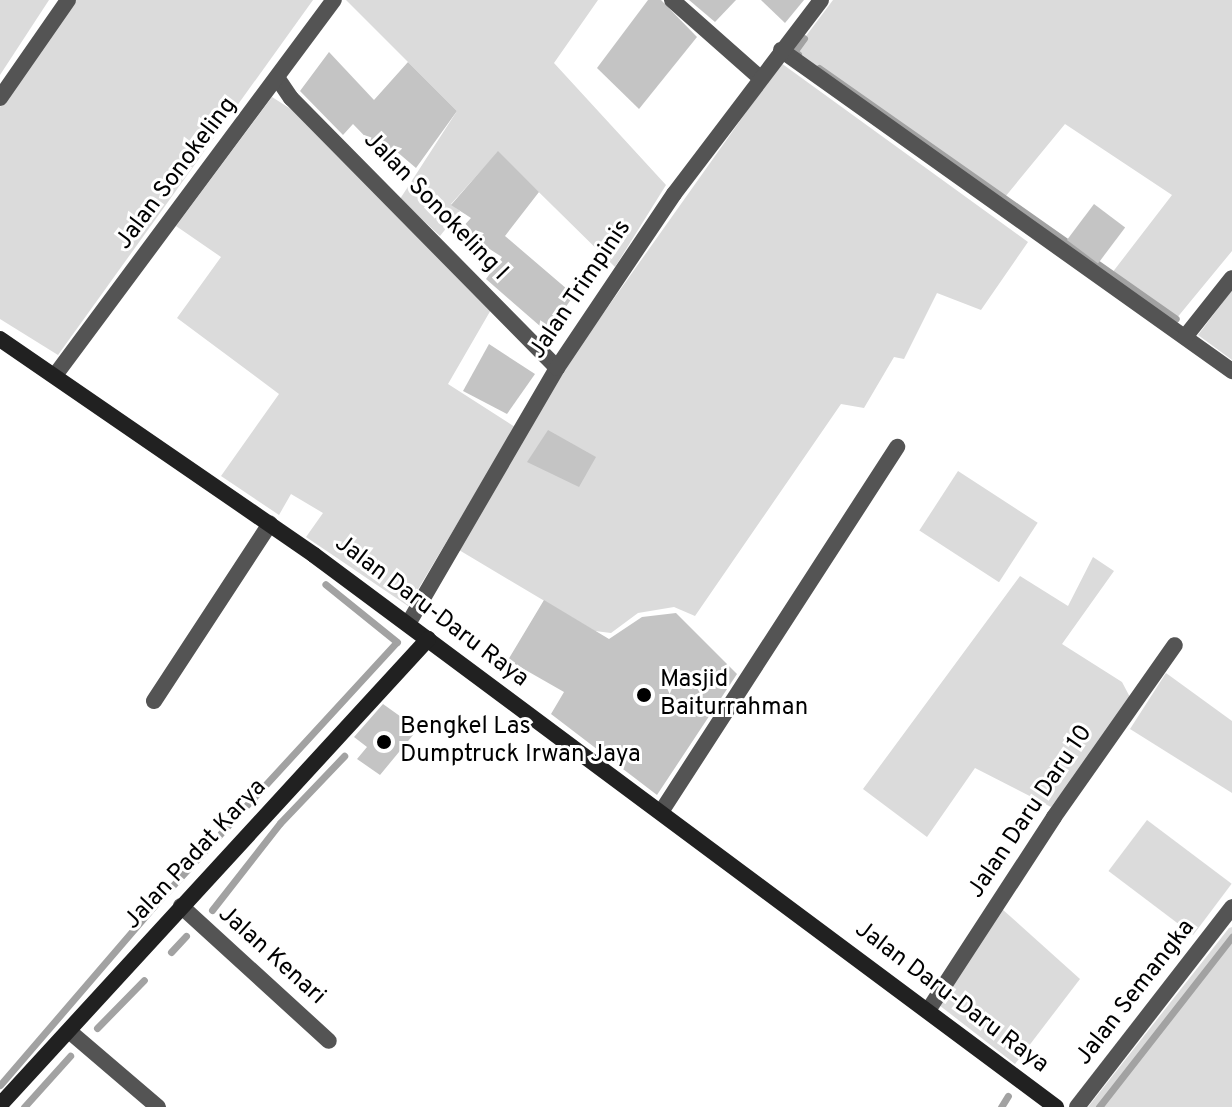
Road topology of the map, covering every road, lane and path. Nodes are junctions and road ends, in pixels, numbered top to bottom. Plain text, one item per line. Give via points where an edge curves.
1 (68, 0) edge
2 (334, 0) edge
3 (672, 0) edge
4 (821, 0) edge
5 (781, 50) junction
6 (759, 77) junction
7 (278, 79) junction
8 (0, 98) edge
9 (1232, 278) edge
10 (1185, 337) junction
11 (0, 339) edge
12 (557, 368) junction
13 (1232, 371) edge
14 (56, 374) junction
15 (897, 447) dead end
16 (270, 524) junction
17 (408, 624) junction
18 (428, 639) junction
19 (1175, 645) dead end
20 (154, 701) dead end
21 (661, 812) junction
22 (181, 906) junction
23 (1232, 907) edge
24 (929, 1009) junction
25 (69, 1031) junction
26 (329, 1041) dead end
27 (0, 1105) edge
28 (158, 1107) edge
29 (1056, 1107) edge
30 (1077, 1107) edge

1 - 8 street
2 - 7 street, Jalan Sonokeling
3 - 6 street
4 - 5 street, Jalan Trimpinis
5 - 6 street, Jalan Trimpinis
5 - 10 street
6 - 12 street, Jalan Trimpinis
7 - 12 street, Jalan Sonokeling I
7 - 14 street, Jalan Sonokeling
9 - 10 street
10 - 13 street
11 - 14 main road, Jalan Daru-Daru Raya
12 - 17 street, Jalan Trimpinis
14 - 16 main road, Jalan Daru-Daru Raya
15 - 21 street
16 - 17 main road, Jalan Daru-Daru Raya
16 - 20 street
17 - 18 main road, Jalan Daru-Daru Raya
18 - 21 main road, Jalan Daru-Daru Raya
18 - 22 main road, Jalan Padat Karya
19 - 24 street, Jalan Daru Daru 10
21 - 24 main road, Jalan Daru-Daru Raya
22 - 25 main road, Jalan Padat Karya
22 - 26 street, Jalan Kenari
23 - 30 street, Jalan Semangka
24 - 29 main road, Jalan Daru-Daru Raya
25 - 27 main road, Jalan Padat Karya
25 - 28 street

